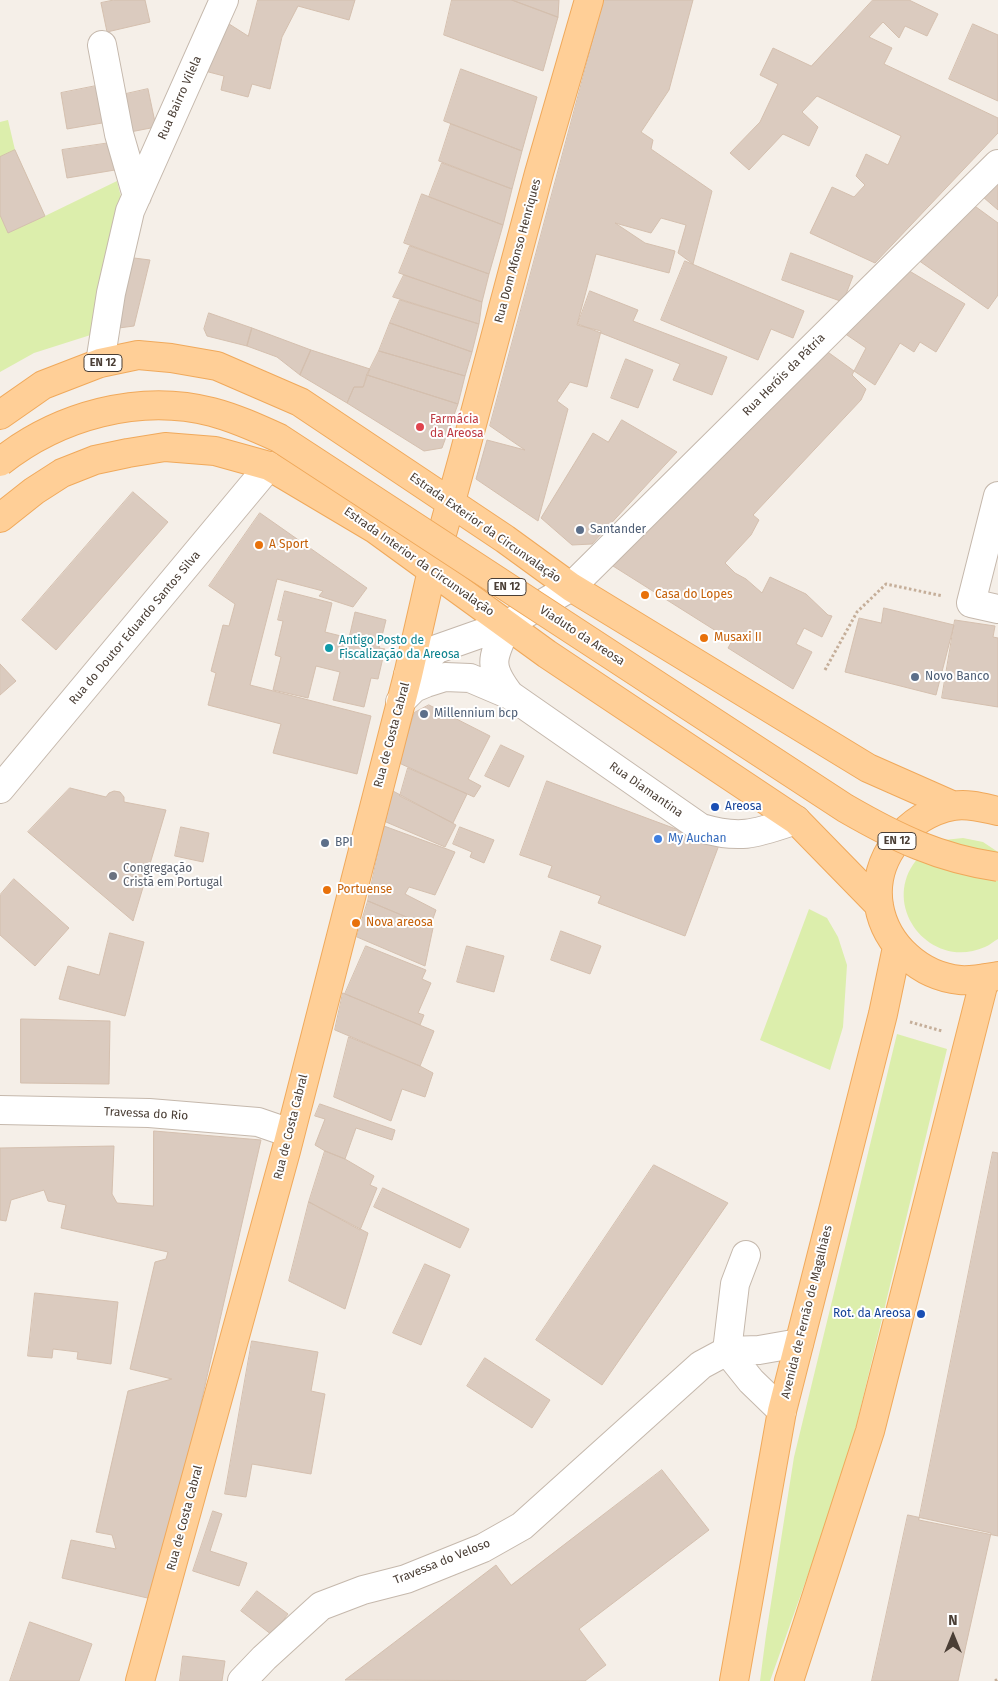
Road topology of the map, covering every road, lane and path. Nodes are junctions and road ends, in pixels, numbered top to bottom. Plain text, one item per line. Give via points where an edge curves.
1 (224, 0) edge
2 (589, 0) edge
3 (102, 45) dead end
4 (998, 164) edge
5 (137, 196) junction
6 (100, 364) junction
7 (0, 415) edge
8 (0, 462) edge
9 (269, 466) junction
10 (410, 476) junction
11 (998, 496) edge
12 (450, 504) junction
13 (0, 518) edge
14 (375, 529) junction
15 (432, 570) junction
16 (570, 587) junction
17 (971, 602) junction
18 (998, 609) edge
19 (508, 624) junction
20 (825, 670) dead end
21 (408, 676) junction
22 (510, 695) junction
23 (400, 702) junction
24 (0, 789) edge
25 (954, 806) junction
26 (998, 811) edge
27 (796, 820) junction
28 (998, 867) edge
29 (879, 905) junction
30 (897, 947) junction
31 (991, 977) edge
32 (906, 1020) dead end
33 (947, 1032) dead end
34 (0, 1110) edge
35 (290, 1133) junction
36 (746, 1255) dead end
37 (799, 1344) junction
38 (727, 1351) junction
39 (782, 1411) junction
40 (998, 1679) edge
41 (140, 1681) edge
42 (242, 1681) edge
43 (734, 1681) edge
44 (790, 1681) edge
45 (995, 1681) edge

1 - 5 street, Rua Bairro Vilela
2 - 12 main road, Rua Dom Afonso Henriques
3 - 5 street via 119,134
4 - 16 street, Rua Heróis da Pátria
5 - 6 street, Rua Bairro Vilela via 130,211 111,293
6 - 7 main road, Estrada Exterior da Circunvalação / EN 12 via 43,385
6 - 10 main road, Estrada Exterior da Circunvalação / EN 12 via 138,355 217,366 300,402
8 - 28 main road, Viaduto da Areosa / EN 12, bridge via 54,428 90,415 132,408 164,405 192,408 259,429 279,438 845,808 919,847 959,860
9 - 13 main road, Estrada Interior da Circunvalação / EN 12 via 215,451 165,447 128,453 95,460 62,473
9 - 14 main road, Estrada Interior da Circunvalação / EN 12
9 - 24 street, Rua do Doutor Eduardo Santos Silva
10 - 12 main road, Estrada Exterior da Circunvalação / EN 12
10 - 14 main road via 415,495 409,515 395,526
11 - 17 street
12 - 15 main road, Rua Dom Afonso Henriques
12 - 16 main road, Estrada Exterior da Circunvalação / EN 12 via 505,539
14 - 15 main road, Estrada Interior da Circunvalação / EN 12
15 - 19 main road, Estrada Interior da Circunvalação / EN 12
15 - 21 main road, Rua de Costa Cabral
16 - 19 street, Rua Heróis da Pátria
16 - 25 main road, Estrada Exterior da Circunvalação / EN 12 via 868,768
17 - 18 street
17 - 20 path via 886,584 857,612
19 - 21 street, Rua Heróis da Pátria via 437,649
19 - 22 street, Rua Diamantina via 494,656 500,682
19 - 27 main road, EN 12 via 547,654
21 - 23 main road, Rua de Costa Cabral
22 - 23 street, Rua Diamantina via 470,678 446,677 414,688
22 - 27 street, Rua Diamantina via 701,828 722,834 747,834
23 - 35 main road, Rua de Costa Cabral
25 - 26 main road, EN 12 via 977,806
25 - 29 main road, EN 12 via 928,814 905,830 889,851 880,877
27 - 29 main road, EN 12
29 - 30 main road, EN 12
30 - 31 main road, EN 12 via 915,964 937,974 961,980
30 - 37 main road, Avenida de Fernão de Magalhães
31 - 44 main road via 870,1431
32 - 33 path
34 - 35 street, Travessa do Rio via 149,1113 258,1122
35 - 41 main road, Rua de Costa Cabral
36 - 38 street via 735,1284
37 - 38 street, Travessa do Veloso
37 - 39 main road, Avenida de Fernão de Magalhães
38 - 39 street via 751,1381
38 - 42 street, Travessa do Veloso via 701,1365 522,1526 483,1548 406,1579 363,1590 321,1606
39 - 43 main road, Avenida de Fernão de Magalhães
40 - 45 path

